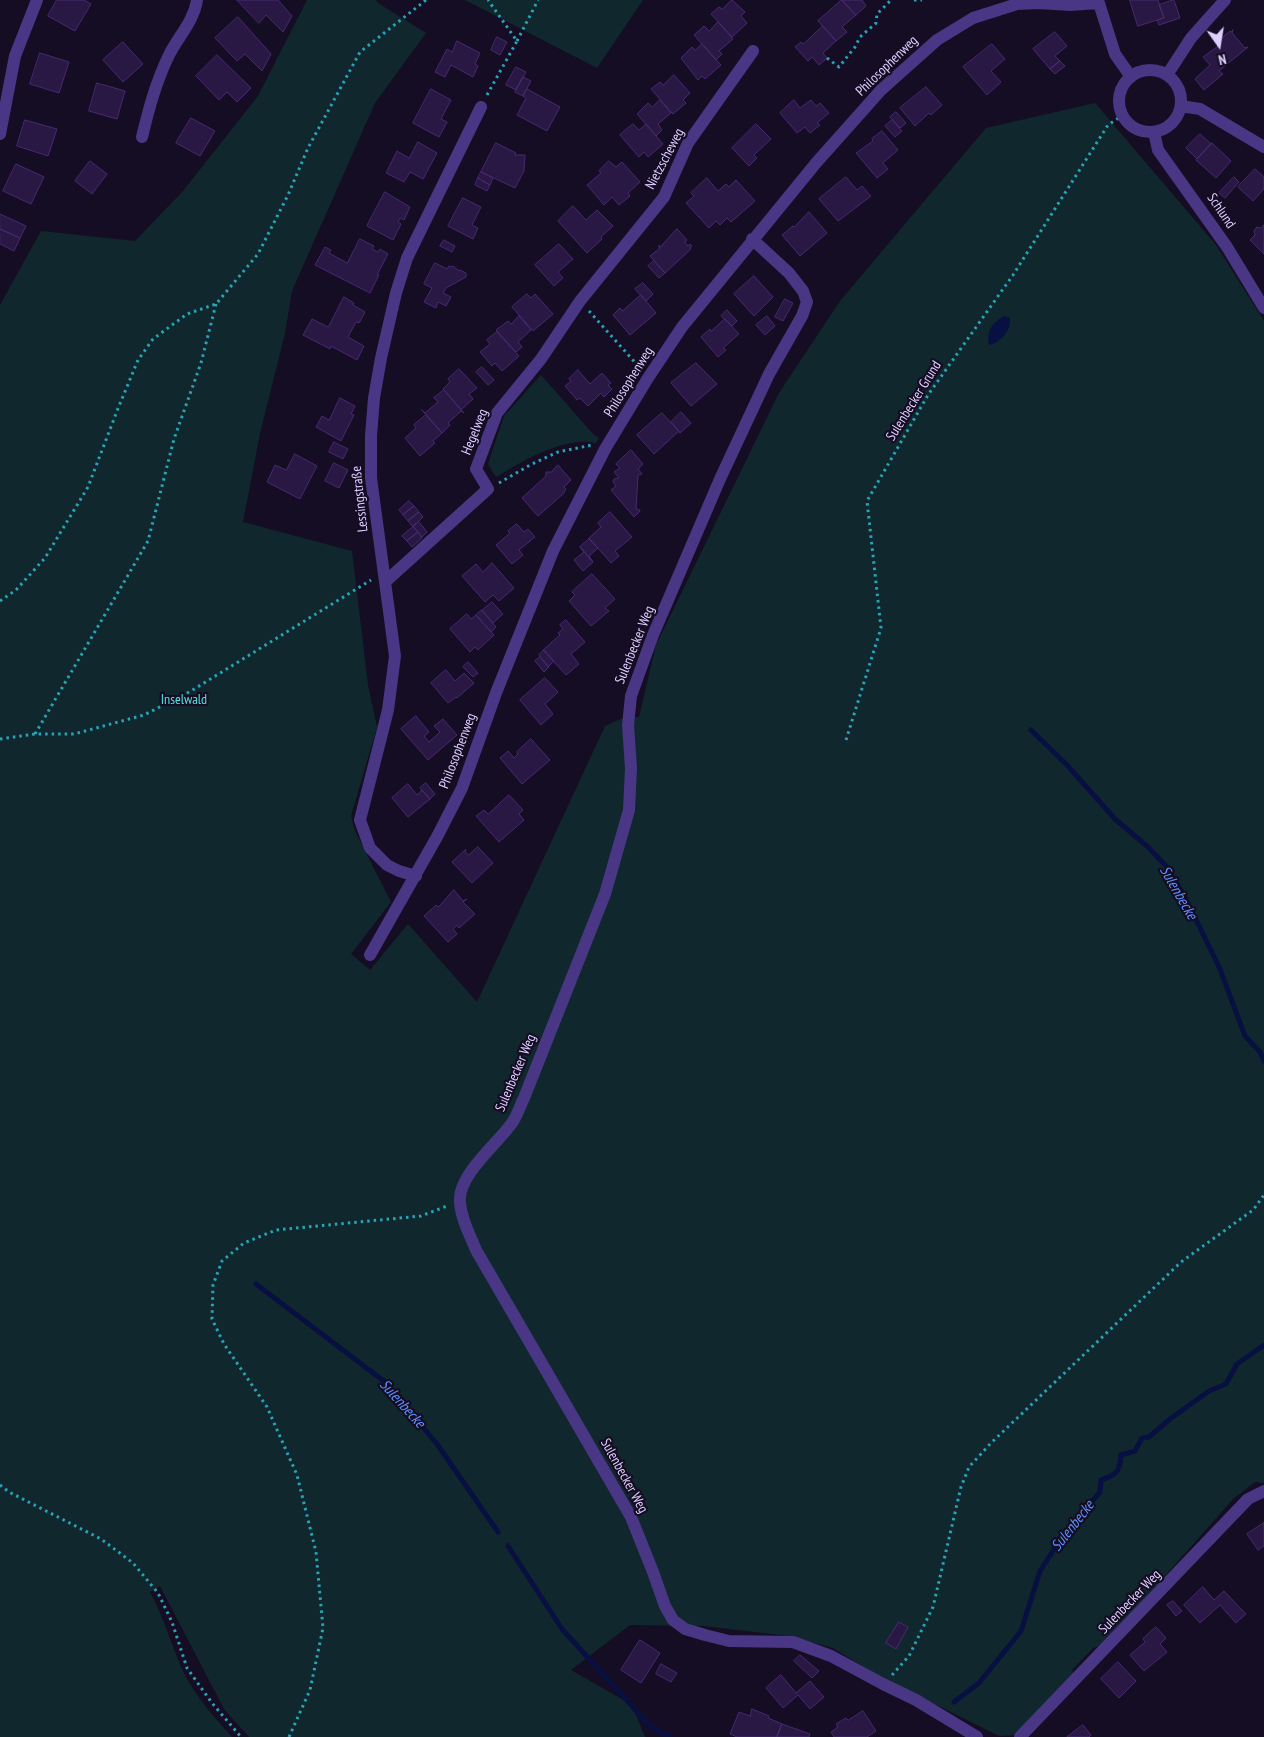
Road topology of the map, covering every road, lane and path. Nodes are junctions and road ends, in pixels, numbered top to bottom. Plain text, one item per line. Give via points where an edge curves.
1 (37, 0) edge
2 (198, 0) edge
3 (426, 0) edge
4 (488, 0) edge
5 (538, 0) edge
6 (891, 0) edge
7 (914, 0) edge
8 (922, 0) edge
9 (1225, 0) edge
10 (1098, 2) edge
11 (517, 41) junction
12 (753, 51) dead end
13 (827, 58) dead end
14 (1167, 75) junction
15 (1130, 77) junction
16 (1181, 106) junction
17 (480, 107) joint
18 (1124, 115) junction
19 (1154, 132) junction
20 (0, 134) edge
21 (142, 137) dead end
22 (1264, 147) edge
23 (752, 239) junction
24 (580, 301) junction
25 (216, 304) junction
26 (1264, 308) edge
27 (648, 378) junction
28 (605, 449) junction
29 (488, 489) junction
30 (384, 576) junction
31 (0, 601) edge
32 (35, 734) junction
33 (0, 739) edge
34 (846, 740) dead end
35 (416, 876) junction
36 (370, 955) dead end
37 (1264, 1195) edge
38 (459, 1201) junction
39 (0, 1485) edge
40 (1264, 1491) edge
41 (883, 1684) junction
42 (241, 1737) edge
43 (289, 1737) edge
44 (977, 1737) edge
45 (1020, 1737) edge

1 - 20 street via 15,56
2 - 21 street via 158,80
3 - 25 path via 360,52 308,148 258,254
4 - 11 path
5 - 11 path
6 - 13 path via 839,67
7 - 8 path
9 - 14 street via 1191,38
10 - 15 street via 1115,54
10 - 23 street, Philosophenweg via 1017,4 973,18 937,40 881,90
11 - 17 path
12 - 24 street, Nietzscheweg via 688,143 664,197
14 - 15 street via 1155,70 1142,71
14 - 16 street via 1176,83
15 - 18 street via 1119,98
16 - 19 street via 1176,118
16 - 22 street via 1200,109
17 - 30 street, Lessingstraße via 407,258 381,358 374,398 371,478
18 - 19 street via 1126,121 1139,130
18 - 34 path, Sulenbecker Grund via 1108,125 1013,275 928,395 867,500 881,628
19 - 26 street, Schlund via 1158,150 1227,247
23 - 27 street, Philosophenweg via 682,327
23 - 38 street, Sulenbecker Weg via 789,273 807,302 720,479 630,696 629,810 605,894 513,1122 463,1184
24 - 27 path
24 - 29 street, Hegelweg via 541,359 497,413 476,469
25 - 31 path via 187,314 153,339 138,360 88,488 45,558 16,590
25 - 32 path via 201,363 174,439 148,541
27 - 28 street, Philosophenweg
28 - 29 path via 595,445 558,452
28 - 35 street, Philosophenweg via 553,551 462,788
29 - 30 street
30 - 32 path via 191,691 144,715 74,734
30 - 35 street, Lessingstraße via 395,656 388,710 360,820 370,848 387,864
32 - 33 path
35 - 36 street, Philosophenweg
37 - 41 path via 1253,1210 1181,1262 991,1443 970,1467 961,1487 933,1607 909,1656
38 - 41 street, Sulenbecker Weg via 466,1227 481,1258 631,1517 665,1606 674,1620 685,1629 729,1640 793,1642 831,1656
38 - 43 path via 421,1216 276,1230 244,1243 222,1261 213,1284 212,1319 224,1344 267,1407 296,1475 316,1552 323,1628 310,1690
39 - 42 path via 101,1539 133,1564 158,1592 187,1668
40 - 45 street, Sulenbecker Weg via 1248,1499
41 - 44 street, Sulenbecker Weg

